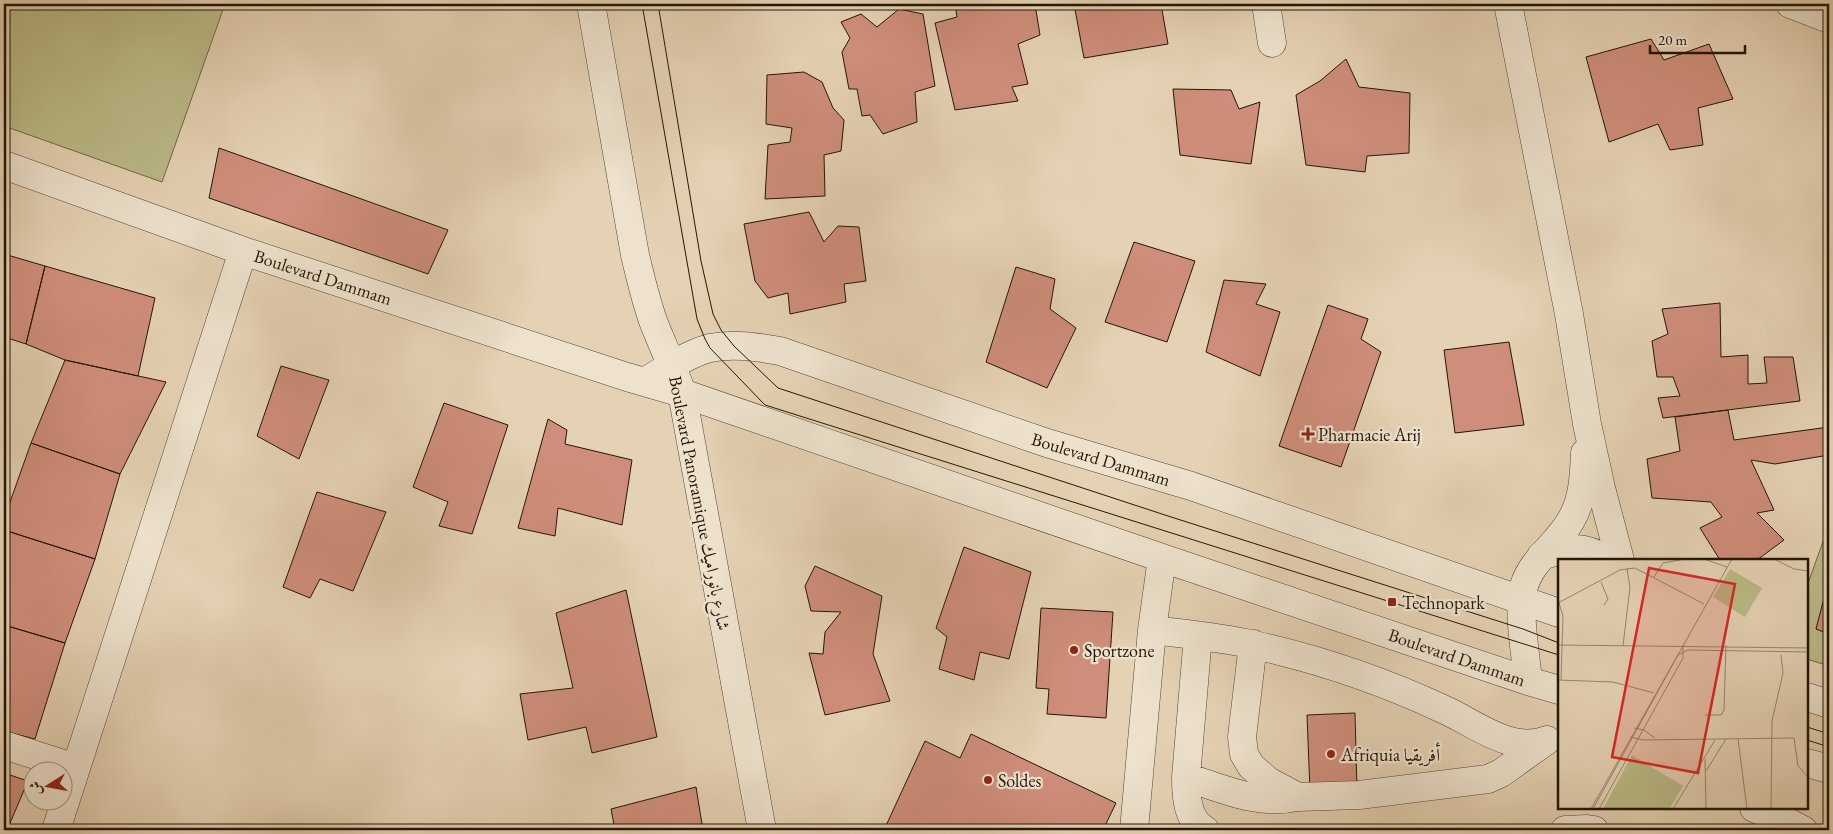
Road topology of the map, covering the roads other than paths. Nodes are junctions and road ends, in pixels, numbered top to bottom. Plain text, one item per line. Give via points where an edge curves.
1 (591, 4) edge
2 (1266, 4) edge
3 (1508, 4) edge
4 (1790, 4) edge
5 (1829, 19) edge
6 (1272, 43) dead end
7 (4, 165) edge
8 (243, 251) junction
9 (673, 366) junction
10 (644, 382) junction
11 (682, 394) junction
12 (1587, 424) junction
13 (1541, 556) junction
14 (1162, 558) junction
15 (1605, 559) edge
16 (1620, 559) edge
17 (1521, 600) junction
18 (1558, 613) edge
19 (1152, 630) junction
20 (1198, 636) junction
21 (1253, 644) junction
22 (1528, 682) junction
23 (1558, 690) edge
24 (1808, 697) edge
25 (1829, 704) edge
26 (1552, 736) edge
27 (4, 745) edge
28 (1808, 763) edge
29 (76, 768) junction
30 (1829, 770) edge
31 (1186, 777) junction
32 (1298, 797) junction
33 (1757, 809) edge
34 (56, 830) edge
35 (762, 830) edge
36 (1134, 830) edge
37 (1204, 830) edge
38 (1565, 830) edge
39 (1594, 830) edge
40 (1803, 830) edge

1 - 9 street, Boulevard Panoramique شارع بانوراميك via 635,255 655,324
2 - 6 street
3 - 12 street
4 - 5 street
7 - 8 street, Boulevard Dammam
8 - 10 street, Boulevard Dammam
8 - 29 street
9 - 10 street, Boulevard Dammam
9 - 11 street, Boulevard Panoramique شارع بانوراميك
9 - 17 street, Boulevard Dammam via 710,348 757,347 780,352 1047,443 1191,486
10 - 11 street, Boulevard Dammam
11 - 14 street, Boulevard Dammam
11 - 35 street, Boulevard Panoramique شارع بانوراميك
12 - 13 street via 1584,478 1577,507 1571,521
12 - 16 street
13 - 15 street via 1575,548
13 - 17 street via 1524,584
14 - 19 street
14 - 22 street, Boulevard Dammam
17 - 18 street, Boulevard Dammam
17 - 22 street
19 - 20 street
19 - 36 street
20 - 21 street
20 - 31 street
21 - 26 street via 1395,689 1517,744 1533,745
21 - 32 street via 1242,737 1244,754 1250,766 1268,781
22 - 23 street, Boulevard Dammam
24 - 25 street
26 - 32 street via 1488,779 1358,795
27 - 29 street
28 - 30 street
29 - 34 street
31 - 32 street via 1256,798 1285,800
31 - 37 street via 1186,798 1191,814
33 - 40 street
38 - 39 street

